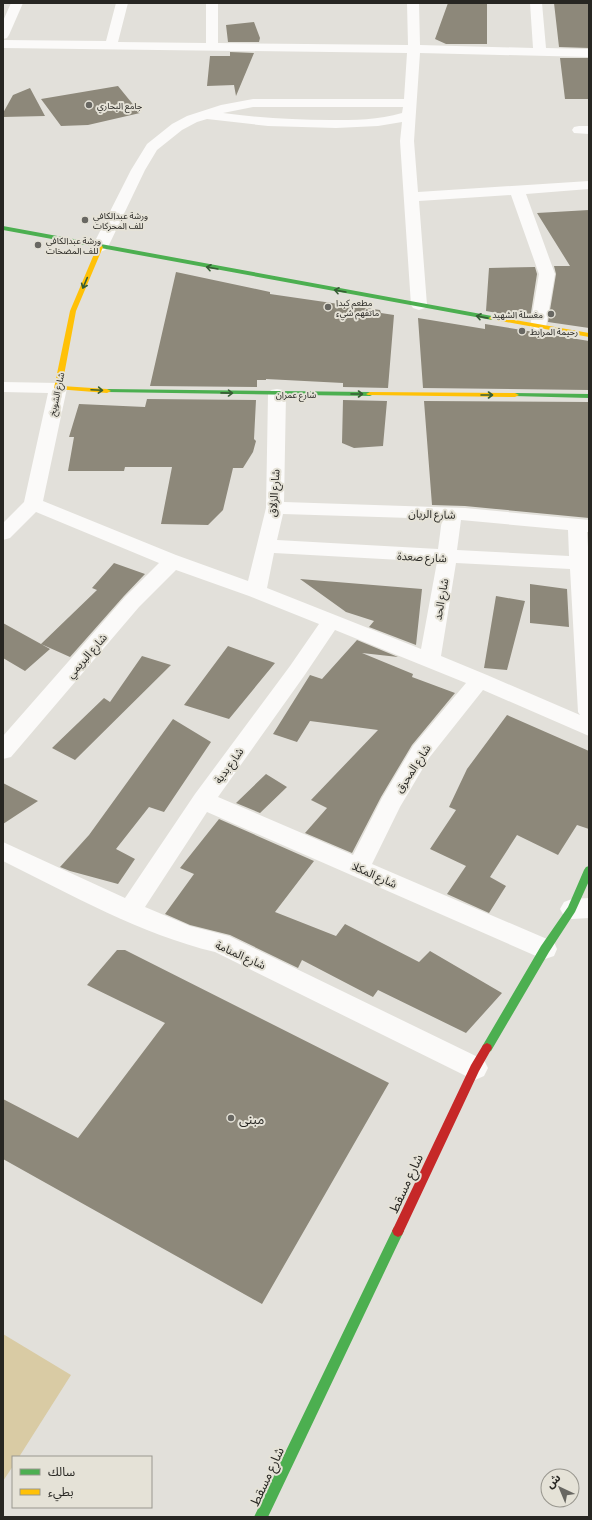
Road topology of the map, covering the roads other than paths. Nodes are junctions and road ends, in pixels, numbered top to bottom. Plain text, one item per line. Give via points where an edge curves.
1 (17, 3) edge
2 (122, 3) edge
3 (212, 3) edge
4 (414, 3) edge
5 (536, 3) edge
6 (3, 35) edge
7 (3, 44) edge
8 (111, 45) junction
9 (212, 46) junction
10 (414, 49) junction
11 (540, 51) junction
12 (589, 53) edge
13 (410, 109) junction
14 (205, 115) junction
15 (589, 186) edge
16 (517, 190) junction
17 (412, 197) junction
18 (3, 228) edge
19 (100, 247) junction
20 (420, 305) junction
21 (538, 327) junction
22 (589, 335) edge
23 (3, 387) edge
24 (58, 388) junction
25 (276, 394) junction
26 (589, 396) edge
27 (33, 504) junction
28 (274, 508) junction
29 (452, 514) junction
30 (583, 526) edge
31 (3, 534) edge
32 (266, 546) junction
33 (447, 557) junction
34 (173, 562) junction
35 (578, 563) junction
36 (256, 592) junction
37 (331, 621) junction
38 (430, 659) junction
39 (480, 680) junction
40 (589, 712) edge
41 (589, 728) edge
42 (3, 751) edge
43 (203, 800) junction
44 (3, 851) edge
45 (359, 866) junction
46 (589, 870) edge
47 (581, 908) edge
48 (129, 911) junction
49 (545, 949) junction
50 (475, 1068) junction
51 (261, 1517) edge

1 - 6 street
2 - 8 street
3 - 9 street
4 - 10 street
5 - 11 street
7 - 8 street
8 - 9 street
9 - 10 street
10 - 11 street
10 - 13 street
11 - 12 street
13 - 14 street via 252,103
13 - 14 street via 400,118 366,124 310,124
13 - 17 street via 407,141
14 - 19 street via 177,126 152,147
15 - 16 street
16 - 17 street
16 - 21 street via 547,274
17 - 20 street
18 - 19 main road
20 -> 19 main road
19 -> 24 main road, شارع الشويخ via 73,311
21 -> 20 main road
21 - 22 main road
23 - 24 street, شارع عمران
24 -> 25 main road, شارع عمران
24 - 27 street, شارع الشويخ
25 -> 26 main road, شارع عمران
25 - 28 street, شارع الزلاق
27 - 31 street
27 - 34 street
28 - 29 street, شارع الريان
28 - 32 street, شارع الزلاق
29 - 30 street, شارع الريان
29 - 33 street, شارع الحد
30 - 35 street
32 - 33 street, شارع صعدة
32 - 36 street, شارع الزلاق
33 - 35 street, شارع صعدة
33 - 38 street, شارع الحد
34 - 36 street
34 - 42 street, شارع البريمي via 132,602
35 - 40 street
36 - 37 street
37 - 38 street
37 - 43 street, شارع بدية
38 - 39 street
39 - 41 street
39 - 45 street, شارع المحرق via 421,752 390,804
43 - 45 street, شارع المكلا
43 - 48 street, شارع بدية
44 - 48 street, شارع المنامة
45 - 49 street, شارع المكلا
46 - 47 main road, شارع مسقط
47 - 49 main road, شارع مسقط
48 - 50 street, شارع المنامة via 187,935 220,943
49 - 50 main road, شارع مسقط
50 - 51 main road, شارع مسقط

